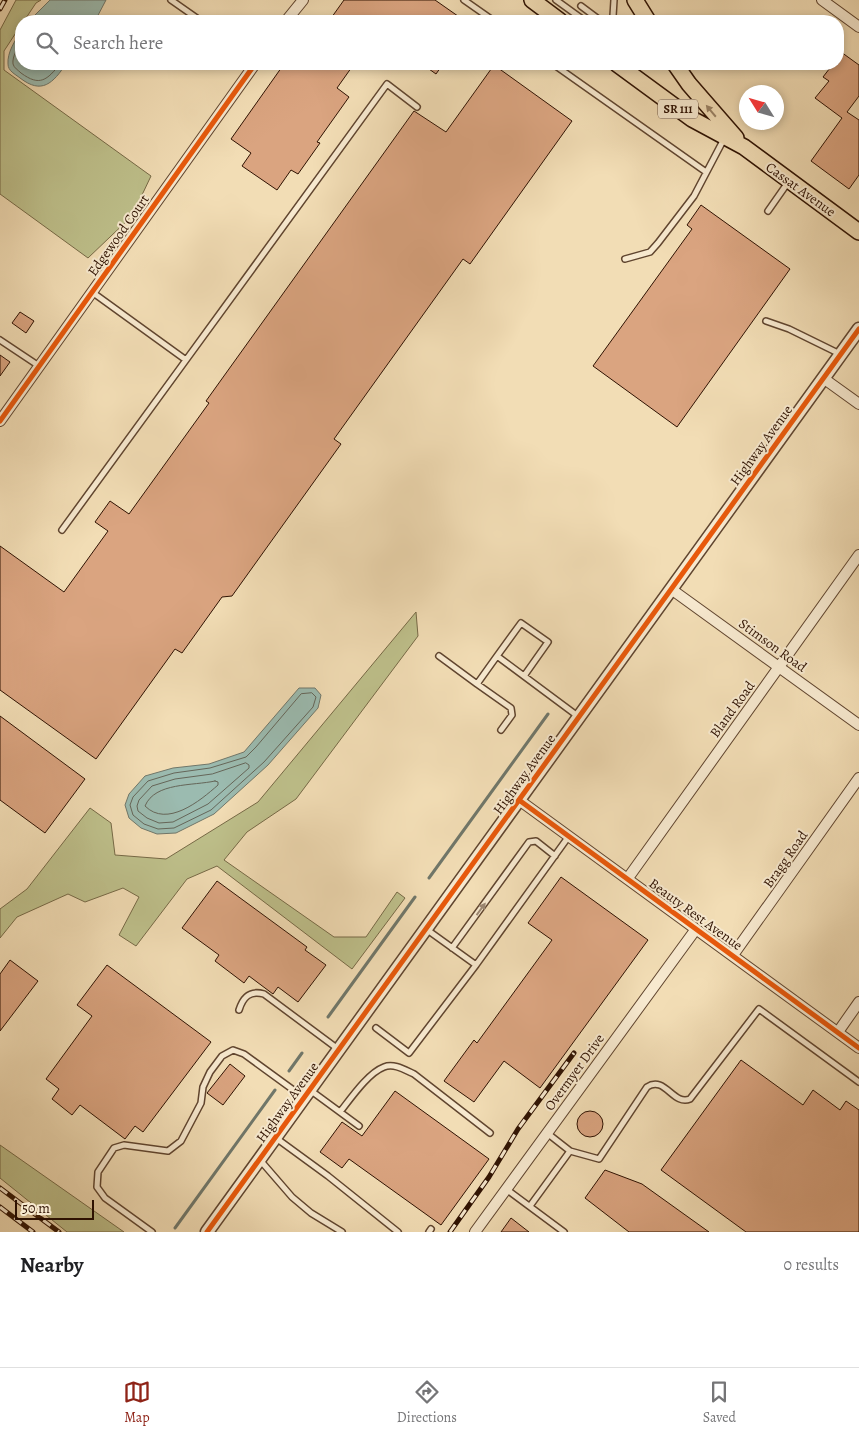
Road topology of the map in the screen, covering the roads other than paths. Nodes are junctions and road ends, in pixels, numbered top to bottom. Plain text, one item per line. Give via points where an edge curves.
1 (170, 0) edge
2 (303, 0) edge
3 (464, 0) edge
4 (614, 0) edge
5 (635, 0) edge
6 (822, 0) edge
7 (545, 3) edge
8 (581, 6) dead end
9 (192, 15) edge
10 (291, 15) edge
11 (485, 15) edge
12 (555, 15) edge
13 (572, 15) edge
14 (594, 15) edge
15 (613, 15) edge
16 (642, 15) edge
17 (843, 15) edge
18 (844, 16) edge
19 (859, 27) edge
20 (251, 70) edge
21 (562, 70) edge
22 (635, 70) edge
23 (679, 70) edge
24 (418, 107) dead end
25 (725, 137) junction
26 (744, 147) junction
27 (706, 172) junction
28 (789, 180) junction
29 (768, 211) dead end
30 (859, 232) edge
31 (626, 259) dead end
32 (92, 292) junction
33 (766, 321) dead end
34 (859, 328) edge
35 (0, 340) edge
36 (840, 354) junction
37 (186, 360) junction
38 (39, 366) junction
39 (823, 378) junction
40 (859, 404) edge
41 (0, 421) edge
42 (62, 530) dead end
43 (859, 555) edge
44 (671, 589) junction
45 (439, 656) dead end
46 (497, 656) junction
47 (780, 667) junction
48 (524, 676) junction
49 (477, 684) junction
50 (580, 717) junction
51 (859, 725) edge
52 (501, 730) dead end
53 (859, 778) edge
54 (519, 800) junction
55 (570, 836) junction
56 (555, 856) junction
57 (628, 878) junction
58 (426, 929) junction
59 (696, 929) junction
60 (452, 948) junction
61 (733, 955) junction
62 (476, 965) junction
63 (859, 1002) edge
64 (239, 1010) dead end
65 (376, 1028) dead end
66 (838, 1032) junction
67 (859, 1048) edge
68 (339, 1050) junction
69 (859, 1082) edge
70 (307, 1094) junction
71 (340, 1112) junction
72 (359, 1126) dead end
73 (490, 1133) dead end
74 (547, 1134) junction
75 (275, 1137) junction
76 (570, 1151) junction
77 (260, 1160) junction
78 (506, 1189) junction
79 (530, 1206) junction
80 (152, 1232) edge
81 (207, 1232) edge
82 (342, 1232) edge
83 (398, 1232) edge
84 (475, 1232) edge
85 (564, 1232) edge

1 - 9 lane
2 - 10 street
3 - 11 lane
4 - 15 lane
5 - 16 main road
6 - 17 street
7 - 12 main road
7 - 13 lane
8 - 14 lane
18 - 19 street
20 - 32 street, Edgewood Court
21 - 27 lane
22 - 25 main road, Cassat Avenue / SR 111 via 692,119
26 -> 23 main road, Cassat Avenue / SR 111
24 - 37 lane via 387,84
25 - 26 main road, Cassat Avenue / SR 111
25 - 27 lane
26 - 28 main road, Cassat Avenue / SR 111
27 - 31 lane via 694,196 650,252
28 - 29 lane
28 - 30 main road, Cassat Avenue / SR 111
32 - 37 lane
32 - 38 street, Edgewood Court
33 - 36 lane
34 - 36 street, Highway Avenue
35 - 38 lane
36 - 39 street, Highway Avenue
37 - 42 lane
38 - 41 street, Edgewood Court
39 - 40 street
39 - 44 street, Highway Avenue
43 - 47 street, Bland Road
44 - 47 street, Stimson Road
44 - 50 street, Highway Avenue
45 - 49 lane
46 - 48 lane
46 - 48 lane via 521,623 548,642
46 - 49 lane
47 - 51 street, Stimson Road
47 - 57 street, Bland Road
48 - 50 lane
49 - 52 lane via 511,708 512,715
50 - 54 street, Highway Avenue
53 - 61 street, Bragg Road
54 - 55 street, Beauty Rest Avenue
54 - 58 street, Highway Avenue
55 - 56 lane
55 - 57 street, Beauty Rest Avenue
60 -> 56 lane via 529,842 536,841
56 - 62 lane
57 - 59 street, Beauty Rest Avenue
58 - 60 lane
58 - 68 street, Highway Avenue
59 - 61 street, Beauty Rest Avenue
59 - 74 street, Overmyer Drive
60 - 62 lane
61 - 66 street, Beauty Rest Avenue
62 - 65 lane via 409,1053
63 - 66 street
64 - 68 lane via 248,994 264,994
66 - 67 street, Beauty Rest Avenue
68 - 70 street, Highway Avenue
69 - 76 lane via 759,1009 690,1099 680,1099 653,1083 647,1087 599,1159
70 - 71 lane
70 - 75 street, Highway Avenue
70 - 80 lane via 233,1050 222,1056 210,1072 200,1103 181,1142 168,1151 124,1144 114,1148 98,1172 97,1187 105,1198
71 - 72 lane
71 - 73 lane via 372,1075 385,1067 403,1068
74 - 76 lane
74 - 78 street, Overmyer Drive
75 - 77 street, Highway Avenue
75 - 83 lane
76 - 79 lane
77 - 81 street, Highway Avenue
77 - 82 lane via 311,1214
78 - 79 lane
78 - 84 street, Overmyer Drive
79 - 85 lane

